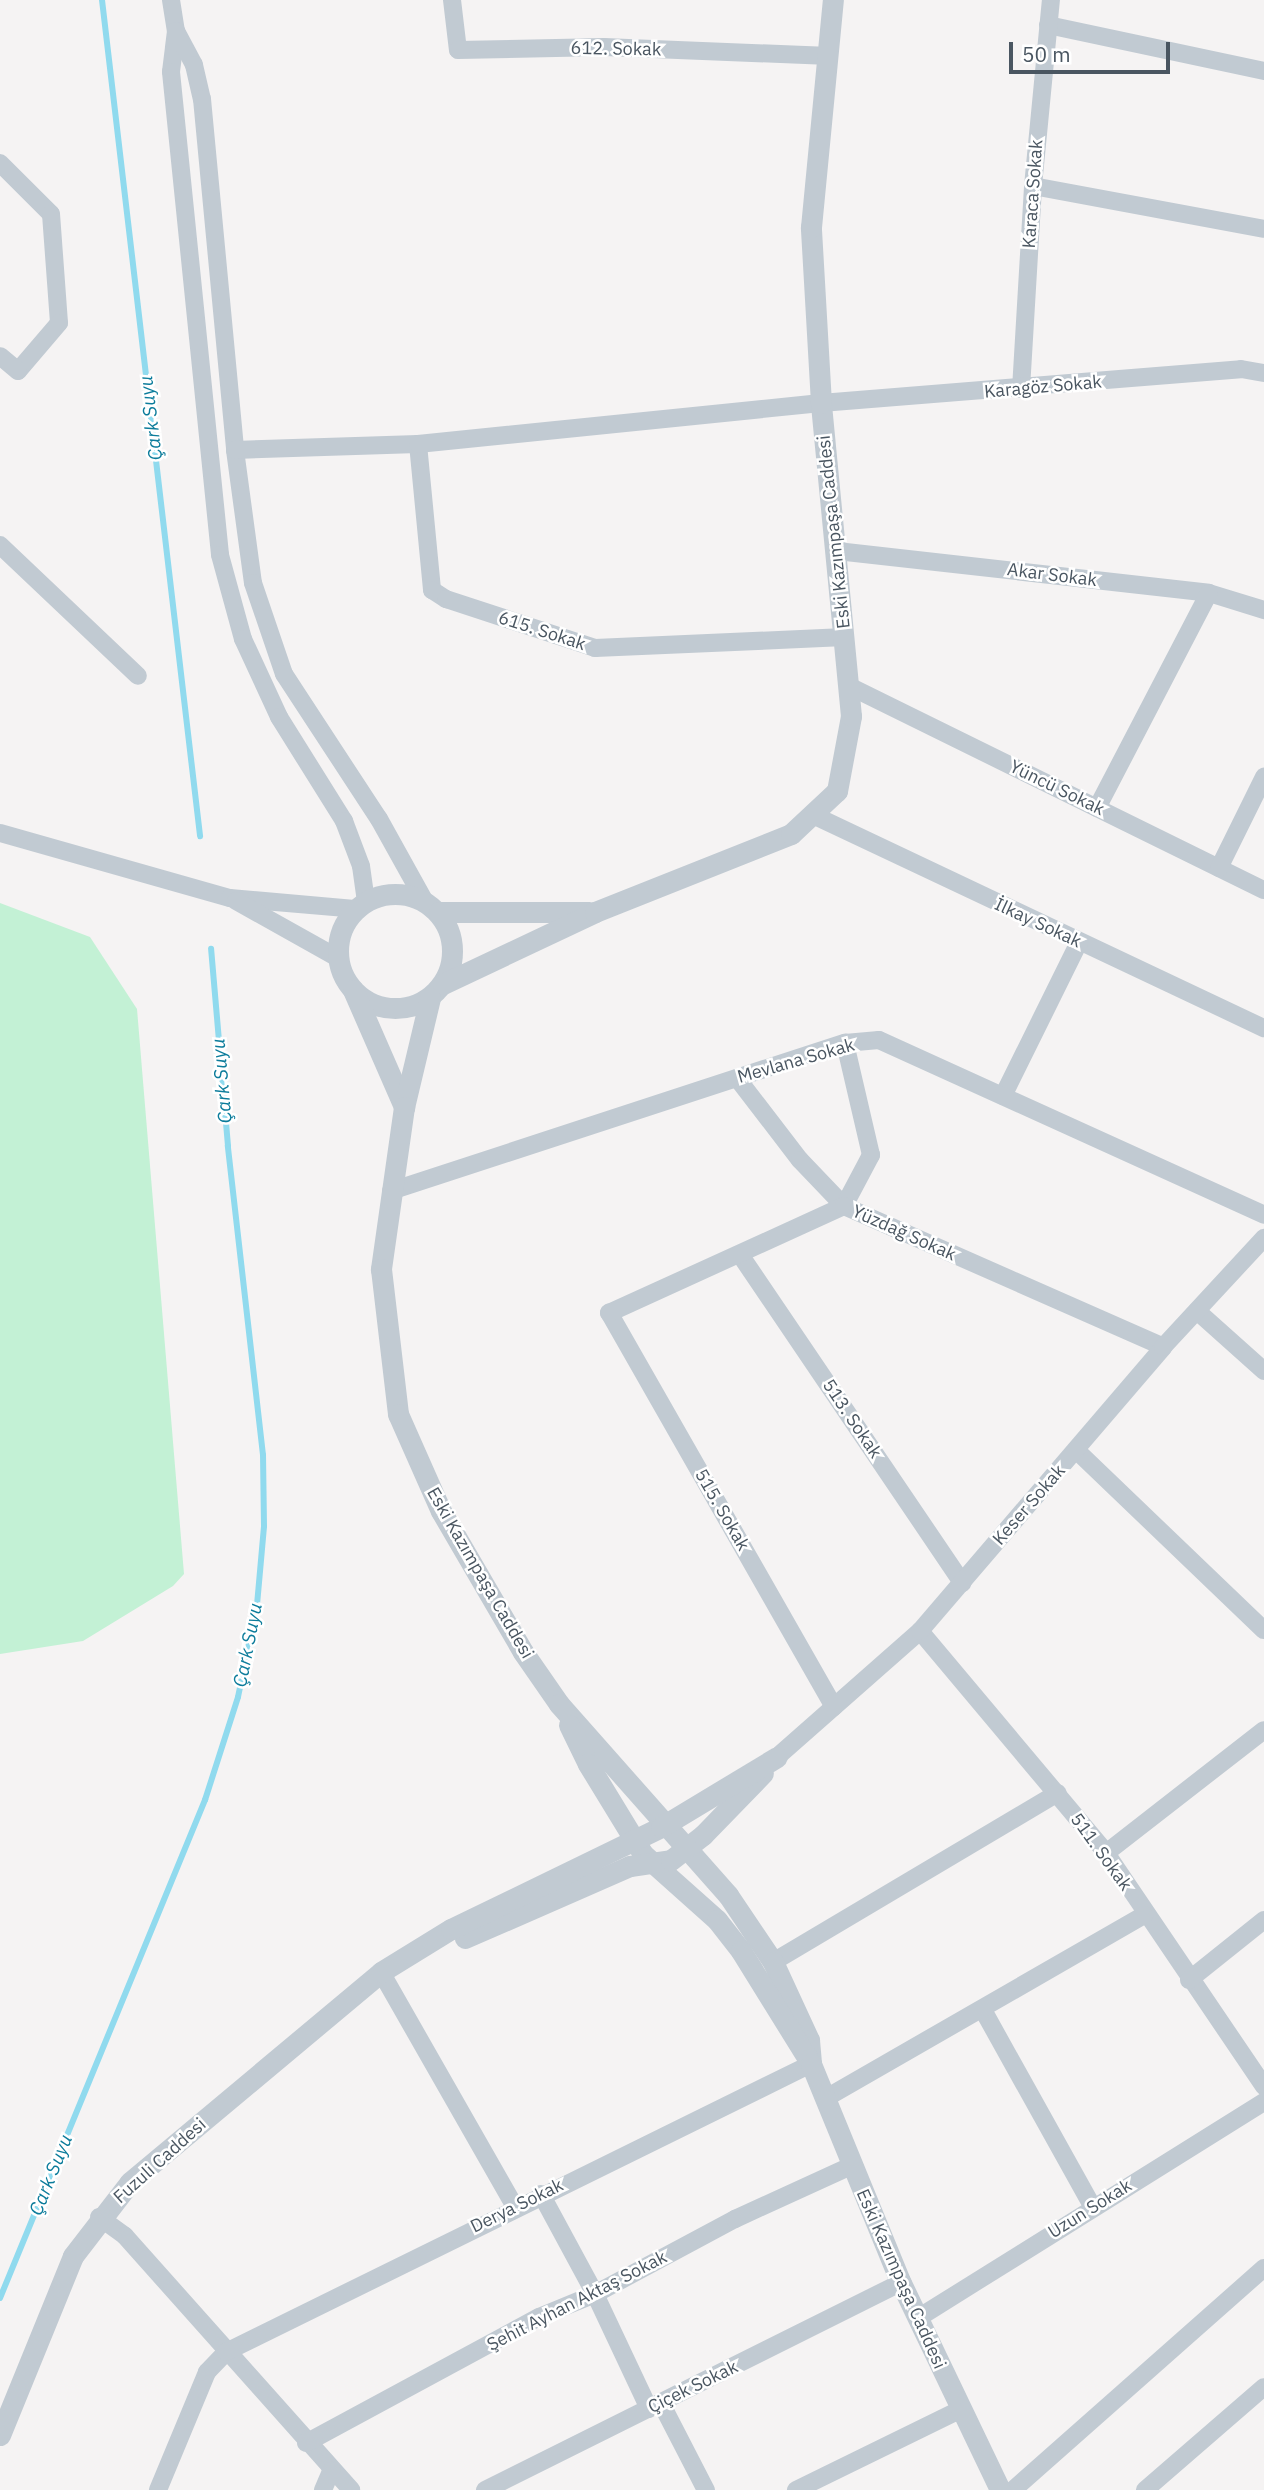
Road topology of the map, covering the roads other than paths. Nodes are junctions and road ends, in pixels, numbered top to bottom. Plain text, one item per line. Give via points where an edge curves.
1 (171, 0) edge
2 (452, 0) edge
3 (833, 0) edge
4 (1051, 0) edge
5 (1048, 26) junction
6 (176, 31) junction
7 (824, 55) junction
8 (1264, 71) edge
9 (0, 163) edge
10 (1033, 186) junction
11 (1264, 229) edge
12 (0, 356) edge
13 (1264, 373) edge
14 (1021, 389) junction
15 (821, 403) junction
16 (418, 444) junction
17 (235, 450) junction
18 (0, 545) edge
19 (837, 551) junction
20 (1209, 593) junction
21 (1264, 610) edge
22 (845, 637) junction
23 (138, 677) dead end
24 (849, 687) junction
25 (1264, 777) edge
26 (1097, 808) junction
27 (813, 815) junction
28 (0, 833) edge
29 (1219, 868) junction
30 (1264, 890) edge
31 (230, 898) junction
32 (360, 905) junction
33 (431, 906) junction
34 (595, 912) junction
35 (1079, 942) junction
36 (338, 958) junction
37 (352, 989) junction
38 (436, 991) junction
39 (1264, 1028) edge
40 (845, 1043) junction
41 (737, 1078) junction
42 (1003, 1096) junction
43 (404, 1107) junction
44 (391, 1191) junction
45 (844, 1206) junction
46 (1264, 1215) edge
47 (1264, 1238) edge
48 (741, 1256) junction
49 (1197, 1311) junction
50 (609, 1313) joint
51 (1163, 1347) junction
52 (1264, 1371) edge
53 (1076, 1450) junction
54 (962, 1583) junction
55 (1264, 1630) edge
56 (920, 1631) junction
57 (559, 1704) junction
58 (834, 1707) junction
59 (1264, 1730) edge
60 (777, 1757) junction
61 (1058, 1793) junction
62 (667, 1823) junction
63 (634, 1839) junction
64 (688, 1848) junction
65 (1106, 1853) junction
66 (655, 1865) junction
67 (1144, 1915) junction
68 (1264, 1920) edge
69 (410, 1957) junction
70 (774, 1962) junction
71 (381, 1972) junction
72 (1189, 1980) junction
73 (983, 2010) junction
74 (811, 2064) junction
75 (1264, 2086) edge
76 (826, 2098) junction
77 (1264, 2102) edge
78 (851, 2166) junction
79 (541, 2194) junction
80 (1092, 2206) junction
81 (515, 2207) junction
82 (99, 2217) junction
83 (1264, 2268) edge
84 (901, 2284) junction
85 (595, 2294) junction
86 (918, 2318) junction
87 (226, 2352) junction
88 (1264, 2387) edge
89 (655, 2406) junction
90 (961, 2409) junction
91 (0, 2435) edge
92 (306, 2443) junction
93 (331, 2471) junction
94 (158, 2490) edge
95 (323, 2490) edge
96 (351, 2490) edge
97 (485, 2490) edge
98 (705, 2490) edge
99 (796, 2490) edge
100 (1000, 2490) edge
101 (1013, 2490) edge
102 (1145, 2490) edge

1 - 6 street
2 - 7 street, 612. Sokak via 458,50 604,47
3 - 7 street, Eski Kazımpaşa Caddesi
4 - 5 street, Karaca Sokak
5 - 8 street
5 - 10 street, Karaca Sokak
6 - 17 street via 194,65 202,99
6 - 32 street via 171,72 220,555 243,639 279,717 344,821 361,866
7 - 15 street, Eski Kazımpaşa Caddesi via 811,227
9 - 12 street via 51,214 60,323 18,371
10 - 11 street
10 - 14 street, Karaca Sokak
13 - 14 street, Karagöz Sokak via 1241,369
14 - 15 street, Karagöz Sokak
15 - 16 street
15 - 19 street, Eski Kazımpaşa Caddesi
16 - 17 street
16 - 22 street, 615. Sokak via 432,590 446,599 595,648
17 - 33 street via 253,583 284,674
18 - 23 street
19 - 20 street, Akar Sokak
19 - 22 street, Eski Kazımpaşa Caddesi
20 - 21 street, Akar Sokak
20 - 26 street
22 - 24 street, Eski Kazımpaşa Caddesi
24 - 26 street, Yüncü Sokak
24 - 27 street, Eski Kazımpaşa Caddesi via 851,716 837,791
25 - 29 street
26 - 29 street, Yüncü Sokak
27 - 34 street, Eski Kazımpaşa Caddesi via 792,834
27 - 35 street, İlkay Sokak
28 - 31 street
29 - 30 street, Yüncü Sokak
31 - 32 street
31 - 36 street
32 - 33 street via 385,894
32 - 36 street via 338,940
33 - 34 street, Eski Kazımpaşa Caddesi
33 - 38 street via 453,947
34 - 38 street, Eski Kazımpaşa Caddesi
35 - 39 street, İlkay Sokak
35 - 42 street
36 - 37 street
37 - 38 street via 365,1000 398,1009
37 - 43 street
38 - 43 street, Eski Kazımpaşa Caddesi
40 - 41 street, Mevlana Sokak
40 - 42 street, Mevlana Sokak via 879,1040
40 - 45 street via 871,1155
41 - 44 street, Mevlana Sokak
41 - 45 street via 800,1160
42 - 46 street, Mevlana Sokak
43 - 44 street, Eski Kazımpaşa Caddesi
44 - 57 street, Eski Kazımpaşa Caddesi via 381,1269 398,1414 441,1511 523,1652
45 - 48 street, Yüzdağ Sokak
45 - 51 street, Yüzdağ Sokak
47 - 49 street, Keser Sokak
48 - 50 street, Yüzdağ Sokak
48 - 54 street, 513. Sokak
49 - 51 street, Keser Sokak
49 - 52 street
50 - 58 street, 515. Sokak
51 - 53 street, Keser Sokak
53 - 54 street, Keser Sokak
53 - 55 street
54 - 56 street, Keser Sokak
56 - 58 street, Keser Sokak
56 - 61 street, 511. Sokak
57 - 62 street, Eski Kazımpaşa Caddesi
57 - 63 street, Eski Kazımpaşa Caddesi via 588,1764
58 - 60 street, Keser Sokak
59 - 65 street
60 - 62 street
60 - 64 street
61 - 65 street, 511. Sokak
61 - 70 street
62 - 63 street
62 - 64 street, Eski Kazımpaşa Caddesi
63 - 66 street, Eski Kazımpaşa Caddesi
63 - 69 street via 451,1929
64 - 66 street
64 - 70 street, Eski Kazımpaşa Caddesi
65 - 67 street, 511. Sokak
66 - 69 street via 630,1866
66 - 74 street, Eski Kazımpaşa Caddesi via 717,1920
67 - 72 street, 511. Sokak
67 - 73 street
68 - 72 street
69 - 71 street, Fuzuli Caddesi
70 - 74 street, Eski Kazımpaşa Caddesi via 809,2040
71 - 81 street
71 - 82 street, Fuzuli Caddesi via 130,2182
72 - 75 street, 511. Sokak
73 - 76 street
73 - 80 street
74 - 76 street, Eski Kazımpaşa Caddesi
74 - 79 street, Derya Sokak
76 - 78 street, Eski Kazımpaşa Caddesi
77 - 80 street, Uzun Sokak
78 - 84 street, Eski Kazımpaşa Caddesi
78 - 85 street, Şehit Ayhan Aktaş Sokak via 735,2219
79 - 81 street, Derya Sokak
79 - 85 street
80 - 86 street, Uzun Sokak
81 - 87 street, Derya Sokak
82 - 87 street via 125,2236
82 - 91 street, Fuzuli Caddesi via 73,2256
83 - 101 street
84 - 86 street, Eski Kazımpaşa Caddesi
84 - 89 street, Çiçek Sokak
85 - 89 street
85 - 92 street, Şehit Ayhan Aktaş Sokak via 539,2317
86 - 90 street, Eski Kazımpaşa Caddesi
87 - 92 street
87 - 94 street via 207,2372
88 - 102 street
89 - 97 street, Çiçek Sokak
89 - 98 street
90 - 99 street
90 - 100 street, Eski Kazımpaşa Caddesi
92 - 93 street
93 - 95 street
93 - 96 street

